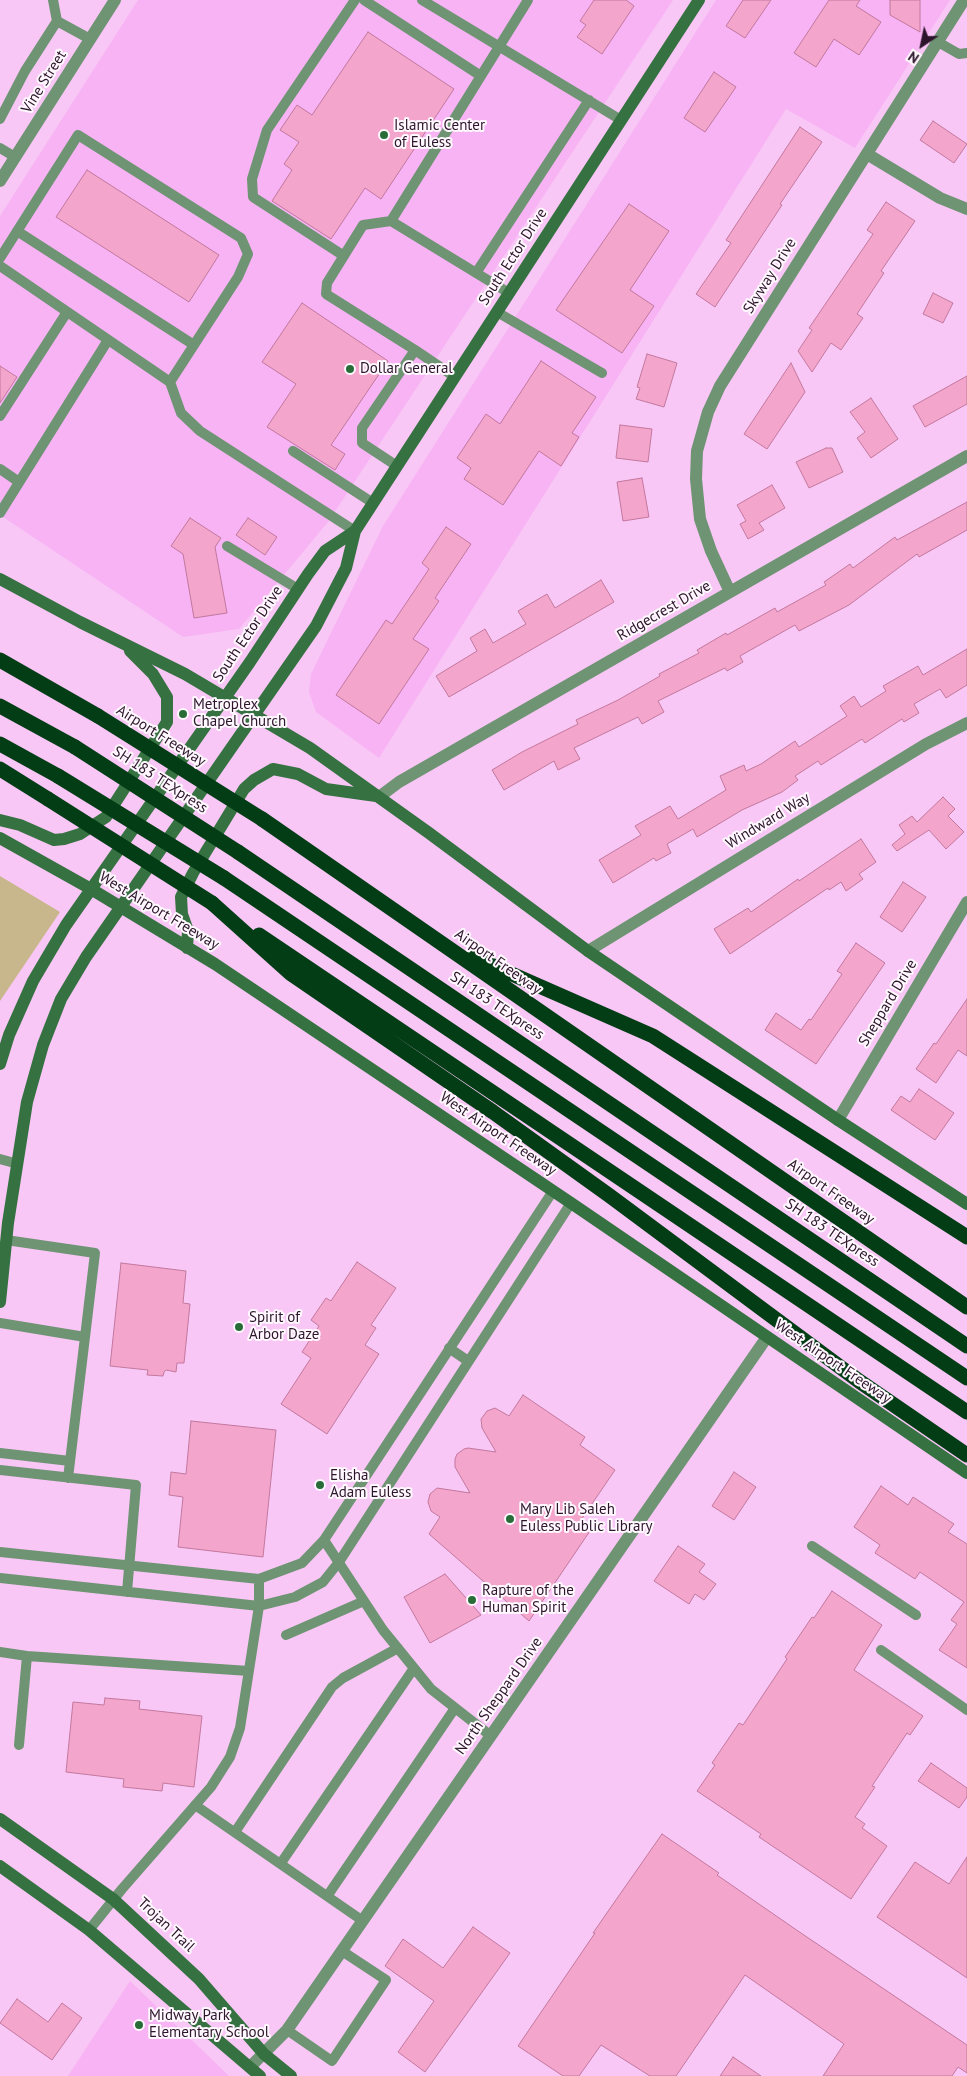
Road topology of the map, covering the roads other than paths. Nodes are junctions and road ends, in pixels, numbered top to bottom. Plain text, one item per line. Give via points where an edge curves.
1 (53, 0) edge
2 (115, 0) edge
3 (355, 0) edge
4 (364, 0) edge
5 (422, 0) edge
6 (528, 0) edge
7 (699, 0) edge
8 (964, 0) edge
9 (57, 21) junction
10 (90, 39) junction
11 (938, 42) junction
12 (500, 46) junction
13 (967, 53) edge
14 (481, 76) junction
15 (589, 100) junction
16 (0, 119) edge
17 (621, 120) junction
18 (0, 148) edge
19 (868, 154) junction
20 (15, 157) junction
21 (0, 181) edge
22 (967, 209) edge
23 (391, 221) junction
24 (17, 231) junction
25 (344, 256) junction
26 (0, 258) edge
27 (0, 266) edge
28 (476, 273) junction
29 (509, 293) junction
30 (67, 312) junction
31 (497, 312) junction
32 (108, 340) junction
33 (194, 345) junction
34 (415, 350) junction
35 (602, 373) dead end
36 (455, 378) junction
37 (170, 382) junction
38 (0, 416) edge
39 (293, 451) dead end
40 (967, 456) edge
41 (397, 466) junction
42 (0, 469) edge
43 (19, 482) junction
44 (373, 503) junction
45 (0, 512) edge
46 (355, 531) junction
47 (227, 546) dead end
48 (0, 579) edge
49 (298, 589) junction
50 (730, 592) junction
51 (123, 644) junction
52 (0, 659) edge
53 (225, 697) junction
54 (0, 706) edge
55 (255, 714) junction
56 (967, 723) edge
57 (0, 744) edge
58 (0, 769) edge
59 (379, 797) junction
60 (0, 820) edge
61 (0, 838) edge
62 (91, 889) junction
63 (967, 902) edge
64 (212, 903) junction
65 (121, 906) junction
66 (439, 942) junction
67 (187, 948) junction
68 (588, 950) junction
69 (0, 1064) edge
70 (838, 1120) junction
71 (0, 1158) edge
72 (18, 1164) junction
73 (553, 1191) junction
74 (571, 1202) junction
75 (967, 1204) edge
76 (967, 1237) edge
77 (6, 1240) junction
78 (0, 1302) edge
79 (967, 1307) edge
80 (0, 1323) edge
81 (85, 1337) junction
82 (767, 1337) junction
83 (967, 1346) edge
84 (449, 1348) junction
85 (468, 1361) junction
86 (967, 1378) edge
87 (967, 1412) edge
88 (0, 1453) edge
89 (967, 1455) edge
90 (70, 1461) junction
91 (0, 1470) edge
92 (967, 1474) edge
93 (68, 1478) junction
94 (324, 1540) junction
95 (812, 1546) dead end
96 (0, 1552) edge
97 (339, 1562) junction
98 (130, 1566) junction
99 (0, 1578) edge
100 (259, 1579) junction
101 (127, 1592) junction
102 (364, 1601) junction
103 (259, 1606) junction
104 (916, 1615) dead end
105 (286, 1635) dead end
106 (398, 1648) junction
107 (880, 1650) dead end
108 (0, 1652) edge
109 (27, 1656) junction
110 (414, 1668) junction
111 (249, 1671) junction
112 (456, 1708) junction
113 (967, 1710) edge
114 (491, 1736) junction
115 (19, 1745) dead end
116 (195, 1804) junction
117 (0, 1819) edge
118 (235, 1832) junction
119 (280, 1863) junction
120 (0, 1866) edge
121 (328, 1896) junction
122 (113, 1899) junction
123 (363, 1921) junction
124 (89, 1930) junction
125 (342, 1951) junction
126 (287, 2030) junction
127 (264, 2054) junction
128 (250, 2067) junction
129 (260, 2076) edge
130 (291, 2076) edge

1 - 9 lane
2 - 10 street, Vine Street
3 - 25 lane via 268,130 252,179 253,197
4 - 14 lane
5 - 12 lane
6 - 12 lane
7 - 17 main road, South Ector Drive
8 - 11 street, Skyway Drive
9 - 10 lane
9 - 16 lane via 24,70
10 - 20 street, Vine Street
11 - 13 lane via 959,54
11 - 19 street, Skyway Drive
12 - 14 lane
12 - 15 lane
14 - 23 lane
15 - 17 lane
15 - 28 lane
17 - 29 main road, South Ector Drive
18 - 20 lane
19 - 22 street via 940,198
19 - 50 street, Skyway Drive via 720,386 700,435 696,451 696,479 700,518
20 - 21 street, Vine Street
23 - 25 lane via 363,225
23 - 28 lane
24 - 26 lane
24 - 33 lane
24 - 33 lane via 78,135 242,238 248,254 238,277
25 - 34 lane via 327,283 326,294
27 - 30 lane
28 - 29 lane
29 - 31 main road, South Ector Drive
30 - 32 lane
30 - 38 lane
31 - 35 lane
31 - 36 main road, South Ector Drive
32 - 37 lane
32 - 43 lane
33 - 37 lane
34 - 36 lane
34 - 41 lane via 362,428 362,443
36 - 41 main road, South Ector Drive
37 - 46 lane via 181,413 200,431
39 - 44 lane
40 - 50 street, Ridgecrest Drive
41 - 44 main road, South Ector Drive
42 - 43 lane
43 - 45 lane
44 - 46 main road, South Ector Drive
46 - 49 main road, South Ector Drive via 325,551
46 - 55 main road, South Ector Drive via 346,568 316,626
47 - 49 lane
48 - 51 main road
49 - 53 main road, South Ector Drive
50 - 59 street, Ridgecrest Drive via 399,782
51 - 53 main road
51 - 60 main road via 153,674 167,697 167,722 106,816 80,834 54,840
52 - 66 highway, Airport Freeway, bridge via 98,716 262,820
53 - 55 main road
53 - 62 main road, South Ector Drive
54 - 83 highway, SH 183 TEXpress, bridge via 75,747 238,852
55 - 59 main road
55 - 65 main road, South Ector Drive
56 - 68 street, Windward Way via 926,744
57 - 86 highway, bridge via 224,878
58 - 64 highway, bridge
59 - 67 main road via 326,789 298,774 273,770 254,780 244,789 181,897 182,914 188,930
59 - 68 main road
61 - 62 main road, West Airport Freeway
62 - 65 main road, West Airport Freeway
62 - 69 main road, South Ector Drive via 33,981
63 - 70 street, Sheppard Drive
64 - 87 highway
64 - 89 highway via 290,973 493,1112 859,1381
65 - 67 main road, West Airport Freeway
65 - 72 main road, South Ector Drive via 86,957 57,1008 42,1045 27,1102
66 - 76 highway via 653,1036
66 - 79 highway, Airport Freeway
67 - 73 main road, West Airport Freeway
68 - 70 main road
70 - 75 main road
71 - 72 lane
72 - 77 main road, South Ector Drive
73 - 74 main road, West Airport Freeway
73 - 84 lane
74 - 82 main road, West Airport Freeway
74 - 85 lane
77 - 78 main road, South Ector Drive
77 - 81 lane via 95,1253
80 - 81 lane
81 - 90 lane
82 - 92 main road, West Airport Freeway
82 - 114 street, North Sheppard Drive
84 - 85 lane
84 - 94 lane
85 - 97 lane
88 - 90 lane
90 - 93 lane
91 - 93 lane
93 - 98 lane via 136,1485
94 - 97 lane
94 - 100 lane via 302,1563
95 - 104 lane
96 - 98 lane
97 - 102 lane
97 - 103 lane via 323,1582 295,1597
98 - 100 lane
98 - 101 lane
99 - 101 lane
100 - 103 lane
101 - 103 lane
102 - 105 lane
102 - 106 lane
103 - 111 lane
106 - 110 lane
106 - 118 lane via 332,1687
107 - 113 lane
108 - 109 lane
109 - 111 lane
109 - 115 lane
110 - 112 lane via 431,1689
110 - 119 lane
111 - 116 lane via 240,1728 230,1757 211,1787
112 - 114 lane
112 - 121 lane
114 - 123 street, North Sheppard Drive
116 - 118 lane
116 - 122 lane
117 - 122 main road, Trojan Trail
118 - 119 lane
119 - 121 lane
120 - 124 main road
121 - 123 lane
122 - 124 lane
122 - 127 main road, Trojan Trail via 199,1979
123 - 125 street, North Sheppard Drive
124 - 128 main road
125 - 126 street, North Sheppard Drive
125 - 126 lane via 386,1980 332,2062
126 - 127 street, North Sheppard Drive
127 - 128 street, North Sheppard Drive
127 - 130 main road, Trojan Trail
128 - 129 main road

